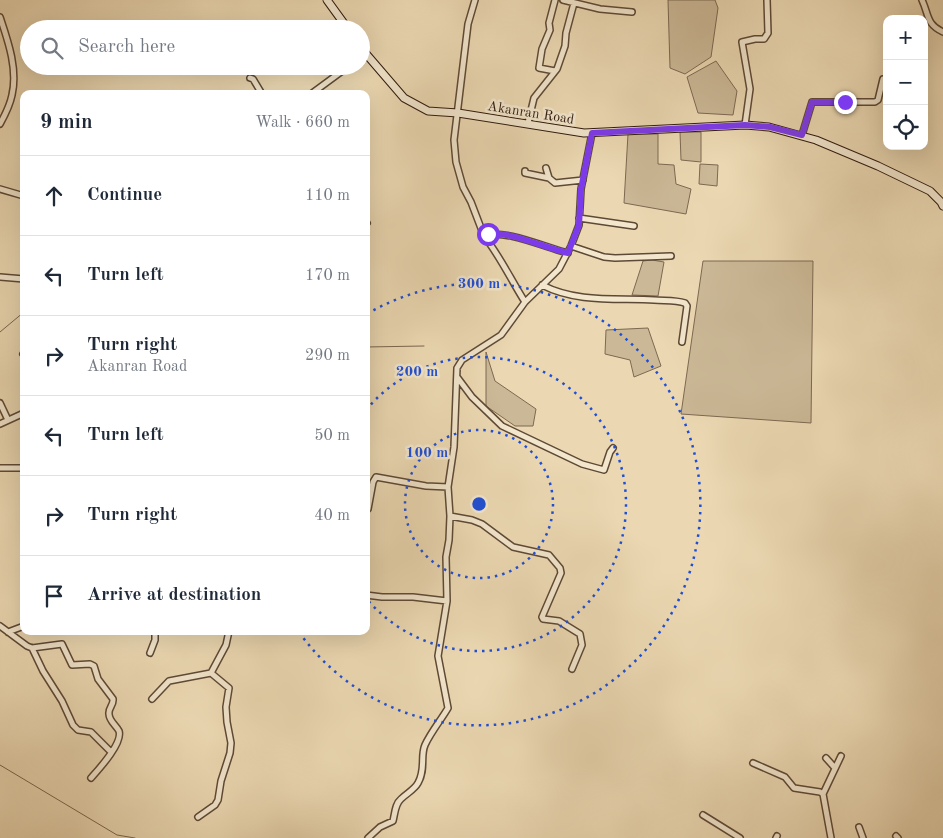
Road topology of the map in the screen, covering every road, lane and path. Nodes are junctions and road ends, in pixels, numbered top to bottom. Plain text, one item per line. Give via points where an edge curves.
1 (327, 0) edge
2 (475, 0) edge
3 (555, 0) edge
4 (563, 0) edge
5 (767, 0) edge
6 (922, 0) edge
7 (574, 3) junction
8 (632, 12) dead end
9 (0, 17) edge
10 (341, 20) edge
11 (943, 32) edge
12 (370, 62) edge
13 (556, 71) junction
14 (337, 75) edge
15 (250, 78) dead end
16 (883, 79) dead end
17 (260, 90) edge
18 (316, 90) edge
19 (458, 113) junction
20 (528, 123) junction
21 (0, 124) edge
22 (745, 125) junction
23 (592, 133) junction
24 (802, 135) junction
25 (546, 168) dead end
26 (525, 171) dead end
27 (549, 178) junction
28 (583, 180) junction
29 (0, 189) edge
30 (20, 195) edge
31 (942, 203) edge
32 (579, 218) junction
33 (634, 226) dead end
34 (484, 236) junction
35 (571, 246) junction
36 (568, 253) junction
37 (671, 256) dead end
38 (0, 277) edge
39 (20, 279) edge
40 (542, 285) junction
41 (525, 302) junction
42 (682, 342) dead end
43 (457, 376) junction
44 (0, 403) edge
45 (20, 415) edge
46 (8, 420) junction
47 (0, 424) edge
48 (613, 448) dead end
49 (0, 468) edge
50 (20, 468) edge
51 (448, 487) junction
52 (370, 497) edge
53 (450, 516) junction
54 (370, 596) edge
55 (447, 601) junction
56 (0, 626) edge
57 (20, 628) edge
58 (8, 632) junction
59 (155, 635) edge
60 (228, 635) edge
61 (32, 648) junction
62 (150, 653) dead end
63 (572, 668) dead end
64 (211, 673) junction
65 (152, 699) dead end
66 (111, 752) junction
67 (841, 756) dead end
68 (826, 758) dead end
69 (754, 763) dead end
70 (835, 768) junction
71 (90, 778) dead end
72 (823, 794) junction
73 (703, 815) dead end
74 (198, 817) dead end
75 (859, 827) dead end
76 (368, 838) edge
77 (740, 838) edge
78 (831, 838) edge
79 (863, 838) edge

1 - 10 main road
2 - 19 street via 468,24
3 - 13 street via 539,68
4 - 7 street
5 - 22 street via 768,33 764,39 742,42 750,89
6 - 11 street via 929,22
7 - 8 street
7 - 13 street
9 - 21 street via 9,44 13,86
12 - 19 main road, Akanran Road via 404,98 428,111
13 - 20 street via 534,98
14 - 18 street
15 - 17 street
16 - 24 street via 875,102 812,102
19 - 20 main road, Akanran Road
19 - 34 street via 454,140 456,162
20 - 23 main road, Akanran Road
22 - 23 main road, Akanran Road
22 - 24 main road, Akanran Road
23 - 28 street
24 - 31 main road, Akanran Road via 930,191
25 - 27 street
26 - 27 street
27 - 28 street via 555,183
28 - 32 street
29 - 30 street
32 - 33 street
32 - 35 street
34 - 36 street via 508,235
34 - 41 street via 497,251
35 - 36 street
35 - 37 street via 610,257
36 - 40 street via 559,269
38 - 39 street
40 - 41 street
40 - 42 street via 576,296 607,300 685,303
41 - 43 street via 501,336 462,360
43 - 48 street via 472,397 502,426 582,464 604,470
43 - 51 street via 454,447
44 - 46 street
45 - 46 street
46 - 47 street
49 - 50 street
51 - 52 street via 376,477
51 - 53 street
53 - 55 street via 446,557
53 - 63 street via 482,524 513,547 547,554 556,561 560,573 542,617 559,621 580,634 582,645
54 - 55 street
55 - 76 street via 438,656 448,708 425,745 424,765 418,784 396,806 393,821
56 - 58 street
57 - 58 street
58 - 61 street
59 - 62 street
60 - 64 street
61 - 66 street via 73,725 78,730 90,732
61 - 66 street via 62,644 72,665 94,666 98,679 113,699 108,713 120,734 120,740
64 - 65 street via 169,681
64 - 74 street via 229,688 226,715 231,743 218,800 215,806
66 - 71 street
67 - 70 street
68 - 70 street
69 - 72 street via 785,777 794,788
70 - 72 street
72 - 78 street
73 - 77 street
75 - 79 street

